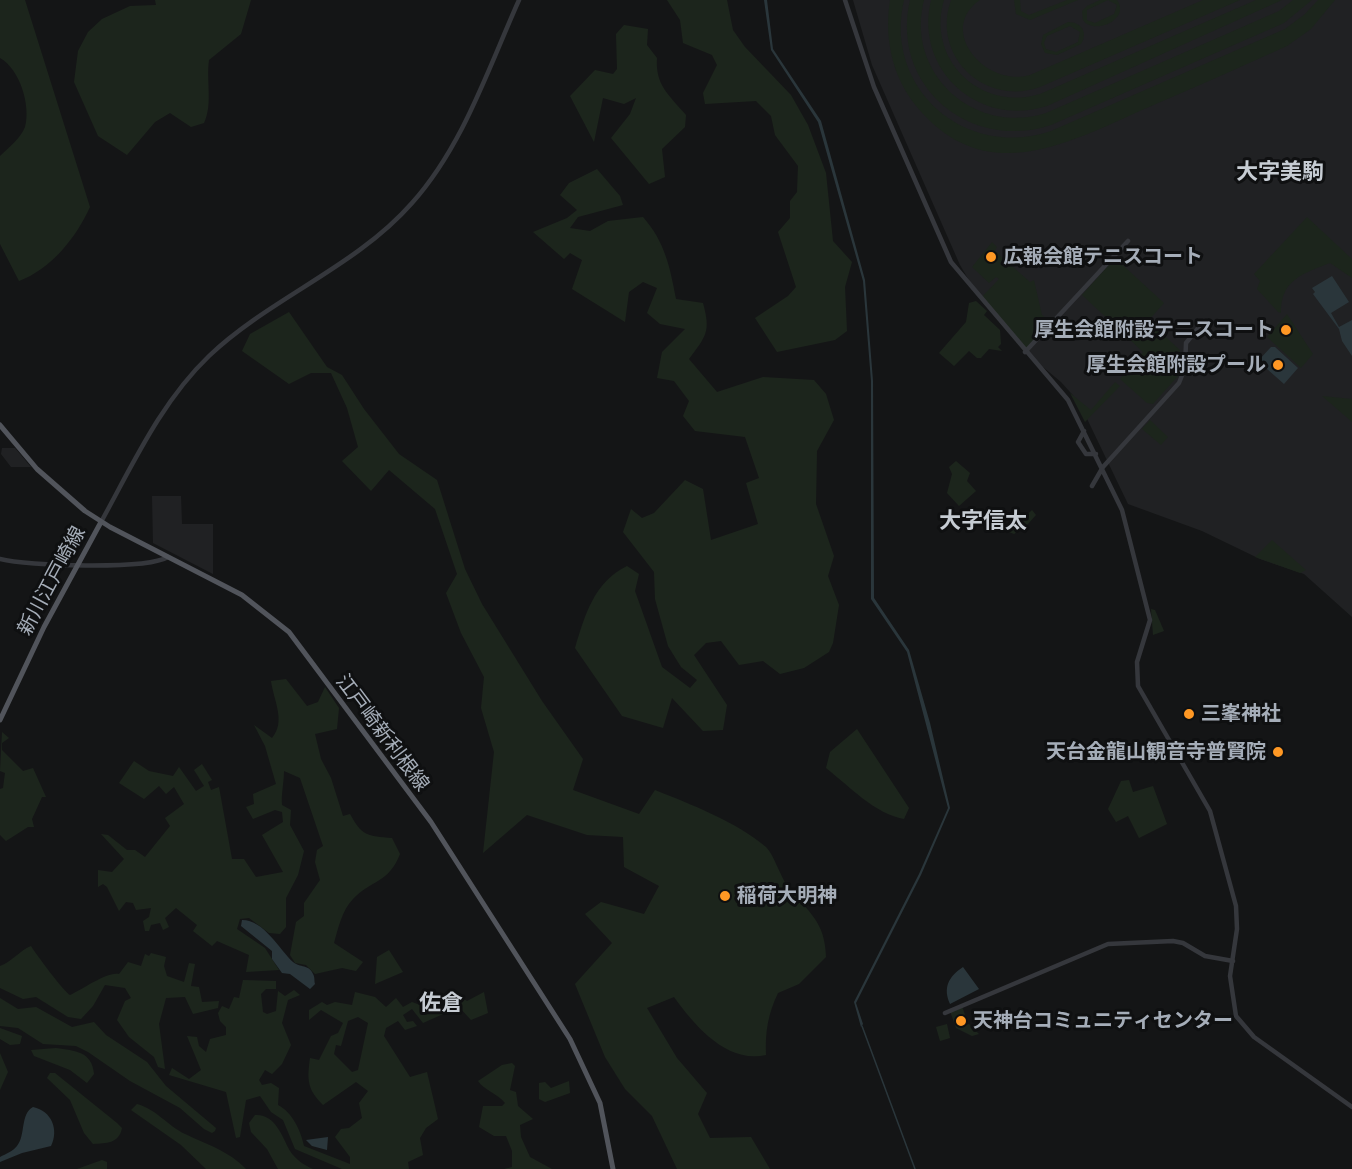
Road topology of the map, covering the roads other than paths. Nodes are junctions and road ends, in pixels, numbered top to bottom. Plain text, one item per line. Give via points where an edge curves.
1 (519, 0) edge
2 (845, 0) edge
3 (1128, 241) dead end
4 (1204, 321) dead end
5 (1025, 352) junction
6 (0, 425) edge
7 (1084, 431) junction
8 (1096, 454) junction
9 (1103, 467) junction
10 (1092, 486) dead end
11 (101, 522) junction
12 (168, 557) junction
13 (0, 559) edge
14 (78, 564) junction
15 (0, 720) edge
16 (1233, 961) junction
17 (945, 1013) dead end
18 (1352, 1107) edge
19 (613, 1169) edge

1 - 11 street via 453,145 426,187 382,232 241,330 192,373 161,415
2 - 5 street via 874,87 951,262
3 - 5 street
4 - 9 street via 1186,343 1185,368 1179,383
5 - 7 street via 1062,391
6 - 11 main road, 江戸崎新利根線 via 37,469
7 - 8 street
7 - 8 street via 1078,442 1086,454
8 - 9 street
9 - 10 street
9 - 16 street via 1122,510 1149,612 1149,628 1135,670 1138,686 1214,823 1236,906
11 - 12 main road, 江戸崎新利根線
11 - 14 main road, 新川江戸崎線
12 - 14 street via 152,563
12 - 19 main road, 江戸崎新利根線 via 252,601 289,632 431,822 581,1059 602,1110
13 - 14 street
14 - 15 main road, 新川江戸崎線
16 - 17 street via 1204,956 1173,941 1108,944
16 - 18 street via 1230,976 1234,1010 1242,1026

